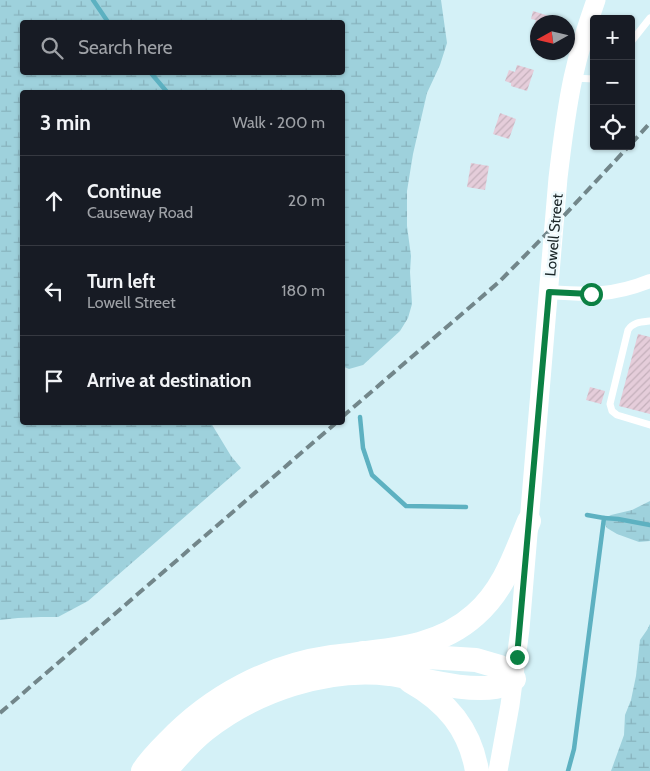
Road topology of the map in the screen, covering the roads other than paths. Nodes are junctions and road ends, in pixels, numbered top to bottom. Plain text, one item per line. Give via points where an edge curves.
1 (596, 0) edge
2 (650, 18) edge
3 (635, 37) edge
4 (573, 78) junction
5 (590, 80) edge
6 (650, 281) edge
7 (549, 292) junction
8 (650, 321) edge
9 (650, 425) edge
10 (529, 521) junction
11 (363, 653) junction
12 (396, 675) junction
13 (514, 679) junction
14 (143, 771) edge
15 (165, 771) edge
16 (477, 771) edge
17 (498, 771) edge

1 - 4 main road, Lowell Street
2 - 3 lane
4 - 5 lane
4 - 7 main road, Lowell Street via 558,178
6 - 7 street via 613,293
7 - 10 main road, Lowell Street
8 - 9 lane via 635,324 628,330 610,404 617,415
10 - 11 highway via 505,579 476,615 442,637 422,644
10 - 13 main road, Lowell Street
11 - 13 highway via 476,660 500,667
11 - 14 highway via 288,666 223,696 176,733
12 - 13 highway via 479,688 497,687
12 - 15 highway via 330,676 301,682 266,695 205,730
12 - 16 highway via 432,694 452,715 469,741
13 - 17 main road, Lowell Street

